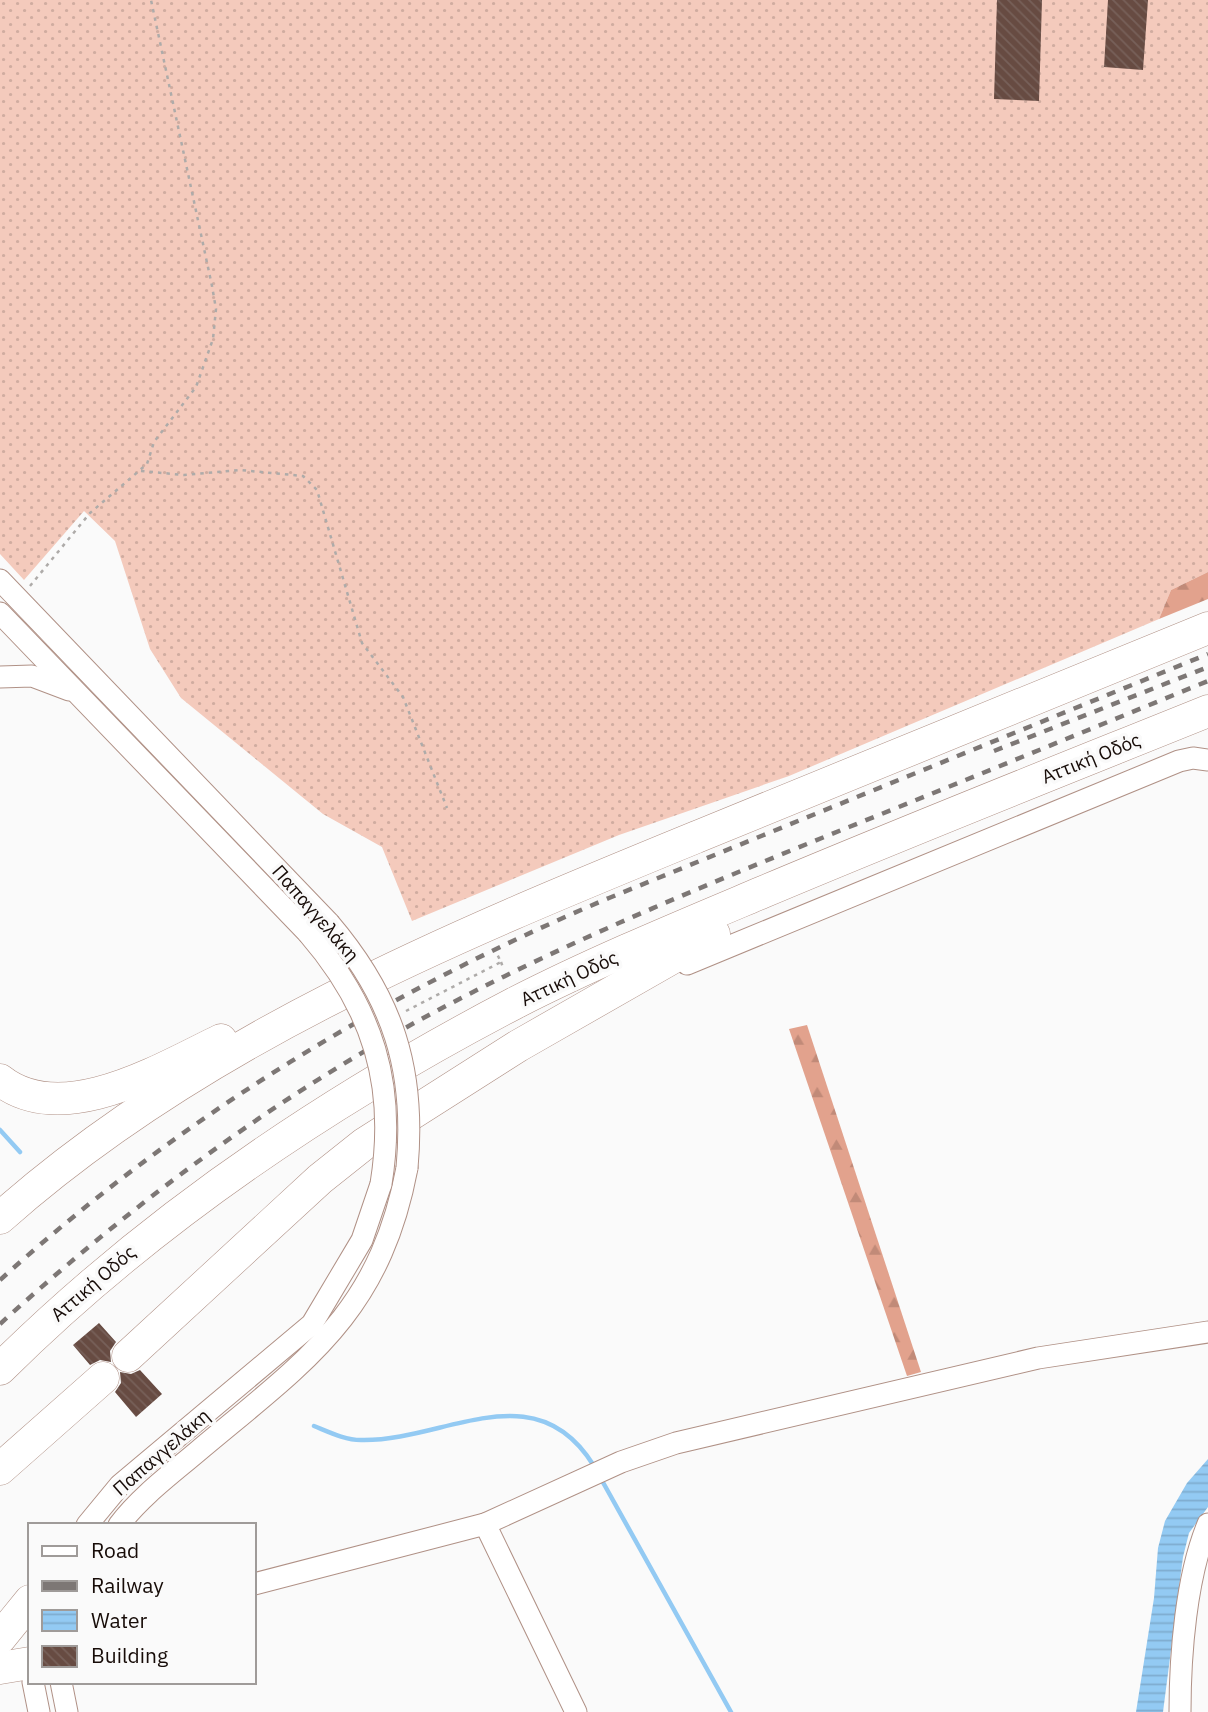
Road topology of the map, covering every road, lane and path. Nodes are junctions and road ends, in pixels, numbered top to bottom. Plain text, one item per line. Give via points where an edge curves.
1 (151, 0) edge
2 (141, 471) junction
3 (0, 580) edge
4 (19, 599) junction
5 (1, 618) edge
6 (1208, 628) edge
7 (0, 677) edge
8 (82, 699) junction
9 (1208, 711) edge
10 (1208, 760) edge
11 (447, 808) dead end
12 (855, 853) junction
13 (497, 954) dead end
14 (501, 962) junction
15 (397, 966) junction
16 (505, 970) dead end
17 (639, 991) dead end
18 (391, 1019) junction
19 (0, 1080) edge
20 (0, 1217) edge
21 (1208, 1332) edge
22 (128, 1356) dead end
23 (0, 1369) edge
24 (103, 1378) dead end
25 (0, 1469) edge
26 (89, 1523) edge
27 (121, 1523) edge
28 (485, 1524) junction
29 (1208, 1524) edge
30 (256, 1583) edge
31 (28, 1603) edge
32 (0, 1638) edge
33 (28, 1663) edge
34 (0, 1668) edge
35 (28, 1682) edge
36 (33, 1684) edge
37 (61, 1684) edge
38 (0, 1685) edge
39 (39, 1712) edge
40 (67, 1712) edge
41 (576, 1712) edge
42 (1180, 1712) edge

1 - 2 path via 216,309 213,340 196,387 154,442
2 - 4 path via 90,513
2 - 11 path via 184,475 240,470 303,476 311,482 362,643 403,697
3 - 4 street, Παπαγγελάκη
4 - 5 street
4 - 18 street, Παπαγγελάκη, bridge via 328,923 362,965
5 - 8 street, Παπαγγελάκη
6 - 15 highway via 552,896
7 - 8 street via 51,681
8 - 26 street, Παπαγγελάκη, bridge via 308,933 345,981 377,1054 387,1124 381,1184 357,1249 312,1324 120,1485
9 - 12 highway, Αττική Οδός
10 - 17 street via 1179,761 939,858 699,958
12 - 22 highway via 768,909 639,974 364,1144
12 - 23 highway, Αττική Οδός via 517,1002 331,1109 159,1226
13 - 14 path
14 - 16 path
14 - 18 path
15 - 19 highway via 269,1017 117,1088 81,1097 50,1098 27,1096
15 - 20 highway via 294,1019 124,1122
18 - 27 street, Παπαγγελάκη, bridge via 409,1096 407,1168 382,1256 346,1317 296,1369 177,1469
21 - 28 street via 1017,1362 676,1443 621,1462
24 - 25 highway
28 - 30 street
28 - 41 street
29 - 42 street via 1194,1574
31 - 32 highway
33 - 34 highway
35 - 38 highway
36 - 39 street
37 - 40 street

